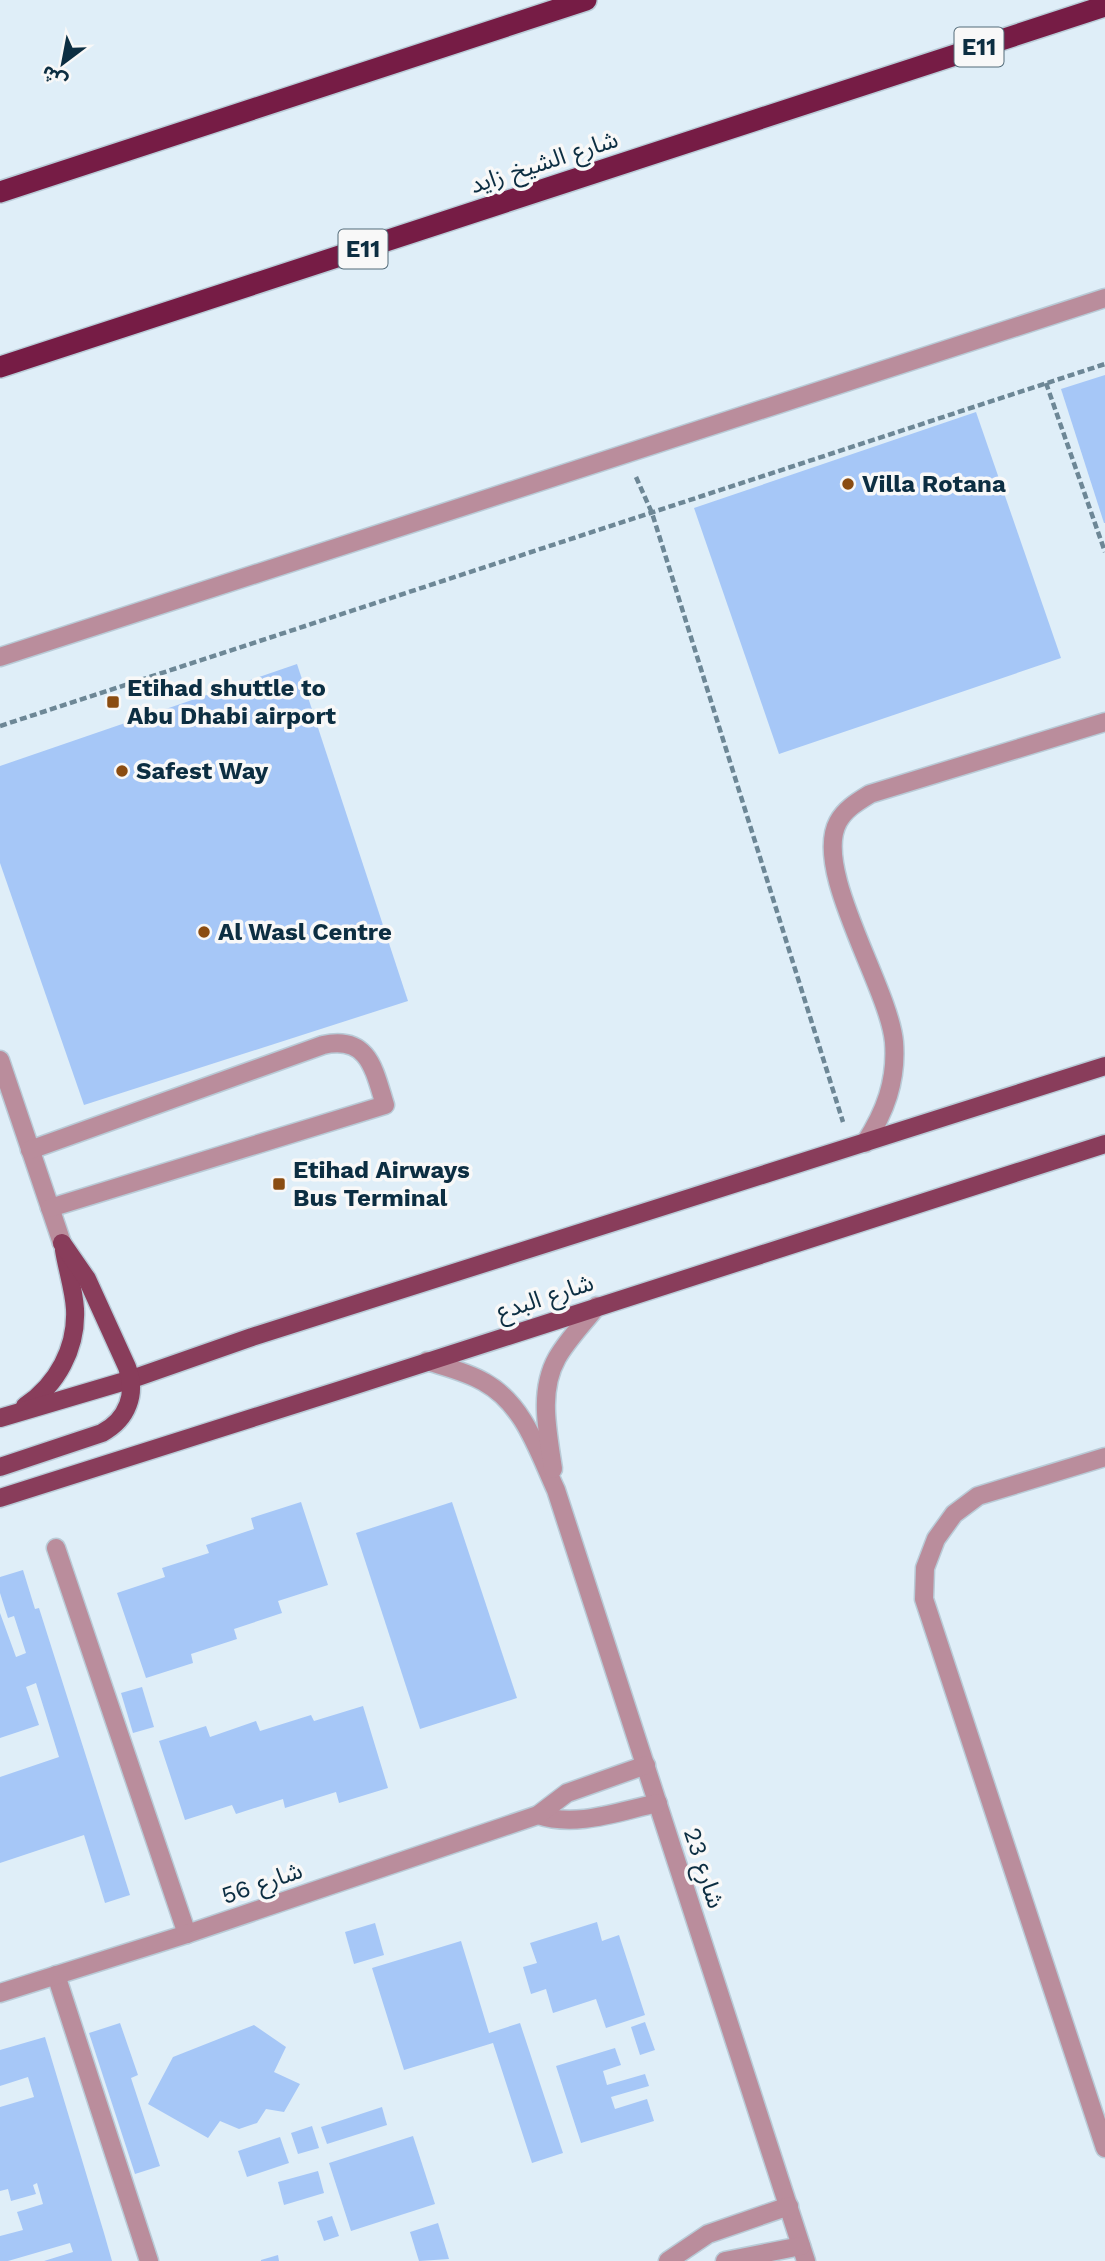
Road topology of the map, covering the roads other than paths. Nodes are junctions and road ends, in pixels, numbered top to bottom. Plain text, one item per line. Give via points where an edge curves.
1 (586, 0) edge
2 (1105, 6) edge
3 (0, 192) edge
4 (1105, 298) edge
5 (0, 367) edge
6 (0, 657) edge
7 (1105, 722) edge
8 (0, 1060) edge
9 (1105, 1066) edge
10 (1105, 1144) edge
11 (858, 1146) junction
12 (30, 1150) junction
13 (50, 1208) junction
14 (62, 1243) junction
15 (597, 1306) junction
16 (427, 1361) junction
17 (132, 1379) junction
18 (6, 1416) edge
19 (1105, 1457) edge
20 (0, 1467) edge
21 (556, 1490) junction
22 (0, 1499) edge
23 (56, 1548) dead end
24 (646, 1765) junction
25 (657, 1803) junction
26 (538, 1815) junction
27 (187, 1934) junction
28 (56, 1975) junction
29 (0, 1993) edge
30 (1105, 2148) edge
31 (789, 2206) junction
32 (804, 2254) edge
33 (676, 2260) edge
34 (149, 2261) edge
35 (725, 2261) edge

1 - 3 highway
2 - 5 highway, شارع الشيخ زايد / E11
4 - 6 street
7 - 11 street via 870,794 851,805 838,823 832,844 834,865 894,1040 890,1095 880,1121
8 - 12 street
9 - 11 main road, شارع البدع
10 - 15 main road, شارع البدع
11 - 17 main road, شارع البدع
12 - 13 street
12 - 13 street via 335,1042 359,1049 373,1069 385,1105
13 - 14 street
14 - 17 main road via 101,1306
14 - 18 main road via 75,1308 74,1334 53,1381 35,1399
15 - 16 main road, شارع البدع
15 - 21 street, شارع 23 via 556,1359 549,1377 546,1413
16 - 21 street, شارع 23 via 486,1383 514,1407
16 - 22 main road, شارع البدع
17 - 18 main road, شارع البدع
17 - 20 main road via 128,1409 113,1427
19 - 30 street via 978,1496 954,1514 936,1539 925,1568 925,1599
21 - 24 street, شارع 23
23 - 27 street
24 - 25 street, شارع 23
24 - 26 street, شارع 56 via 567,1793
25 - 26 street, شارع 56 via 580,1820
25 - 31 street, شارع 23
26 - 27 street, شارع 56
27 - 28 street, شارع 56
28 - 29 street, شارع 56
28 - 34 street
31 - 32 street, شارع 23
31 - 33 street via 708,2234
32 - 35 street

